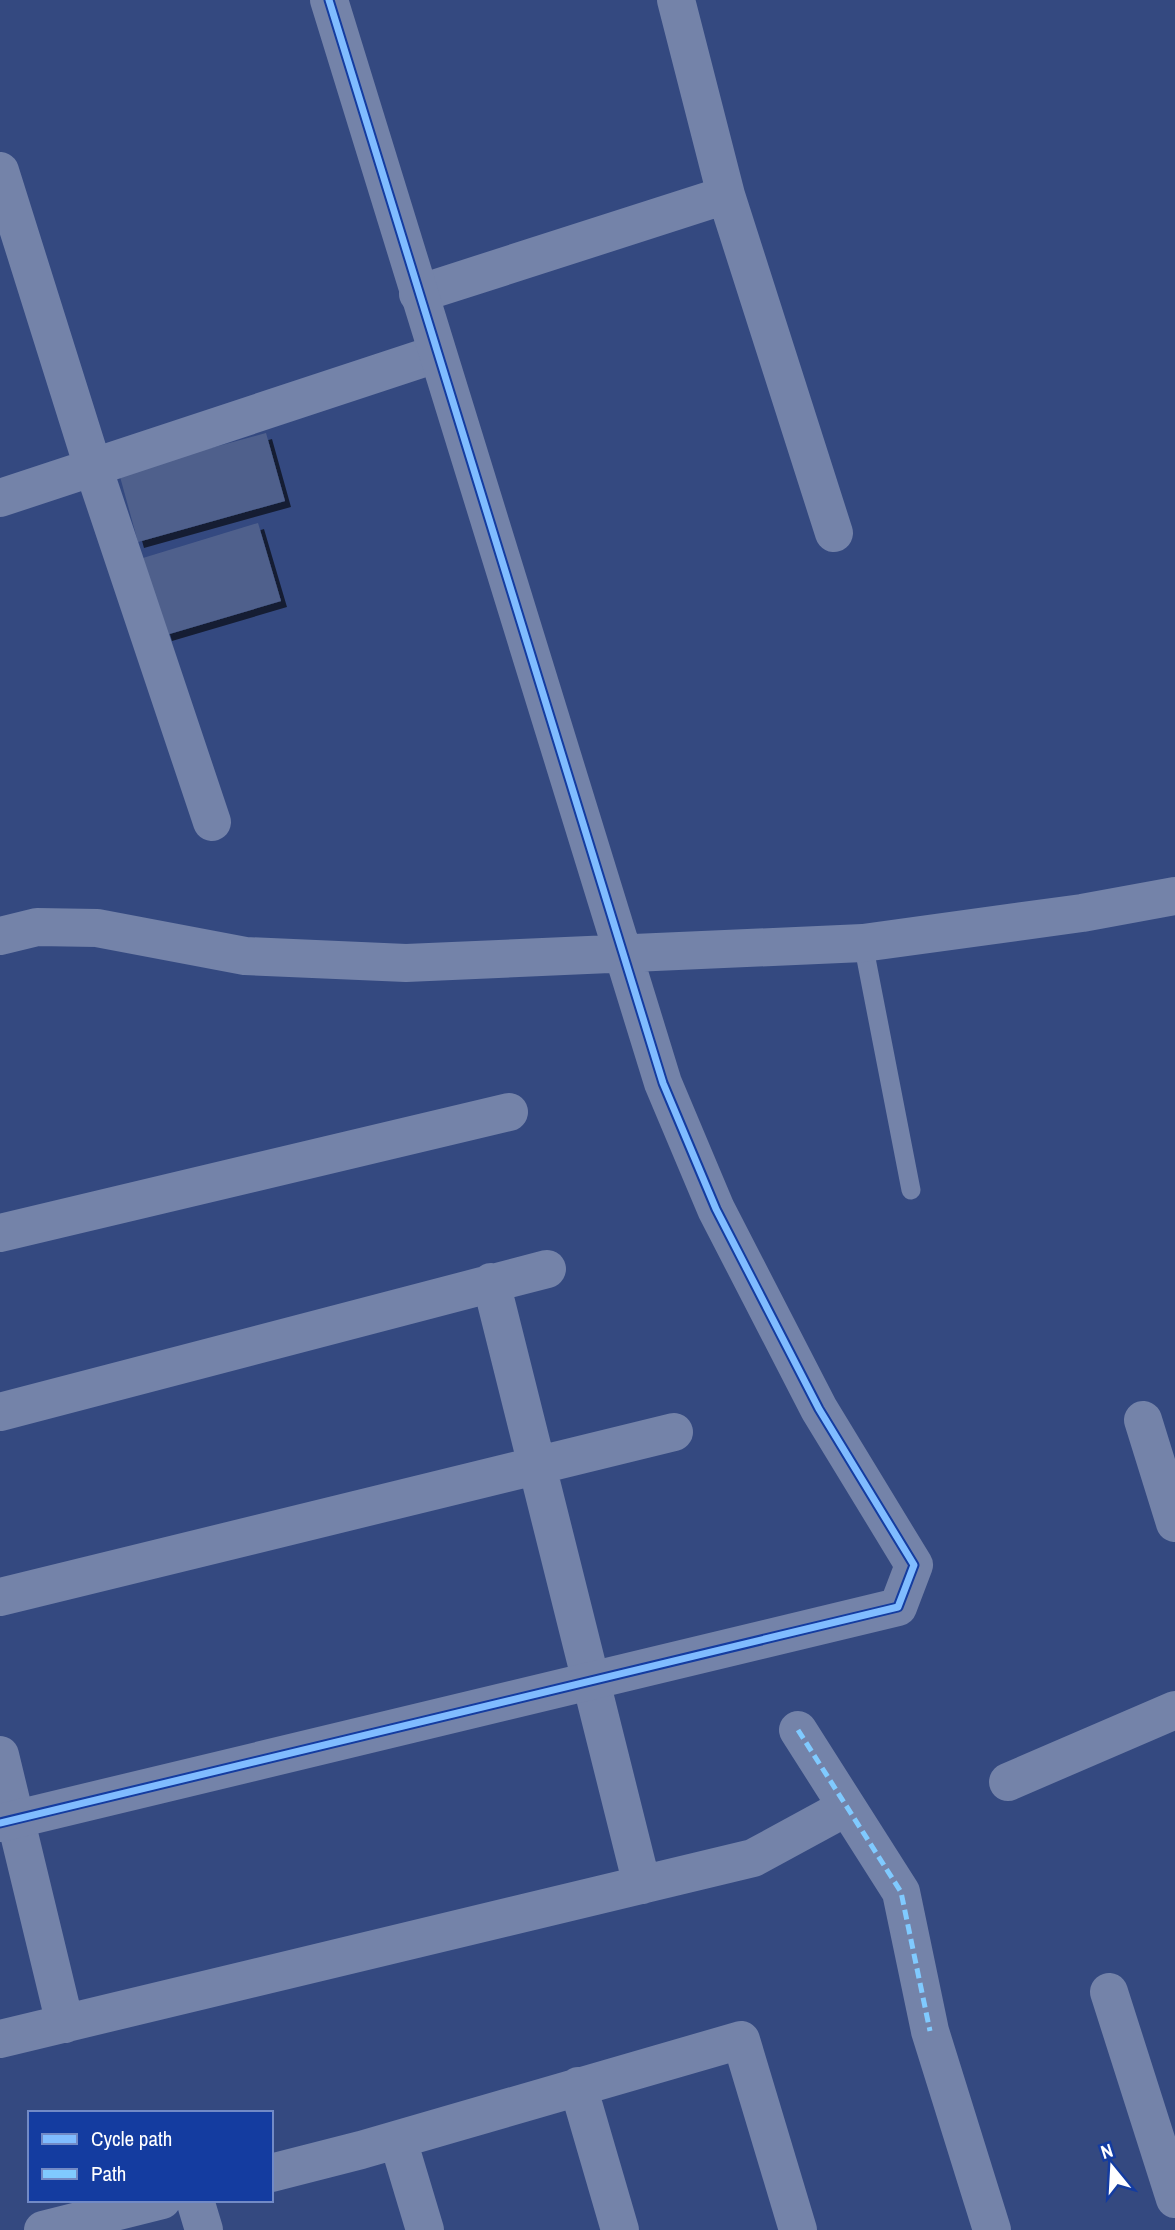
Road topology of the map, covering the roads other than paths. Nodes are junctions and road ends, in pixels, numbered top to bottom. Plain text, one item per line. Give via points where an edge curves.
1 (329, 0) edge
2 (676, 0) edge
3 (0, 171) edge
4 (726, 195) junction
5 (418, 294) junction
6 (436, 354) junction
7 (93, 467) junction
8 (0, 498) edge
9 (834, 533) dead end
10 (212, 822) dead end
11 (1175, 896) edge
12 (0, 936) edge
13 (863, 943) junction
14 (622, 956) junction
15 (509, 1112) dead end
16 (911, 1190) dead end
17 (0, 1233) edge
18 (547, 1269) dead end
19 (491, 1282) junction
20 (0, 1412) edge
21 (1143, 1420) dead end
22 (674, 1432) dead end
23 (537, 1466) junction
24 (1175, 1523) edge
25 (0, 1597) edge
26 (591, 1681) junction
27 (1175, 1710) edge
28 (798, 1730) dead end
29 (0, 1755) edge
30 (1008, 1782) dead end
31 (845, 1808) junction
32 (8, 1821) edge
33 (642, 1885) junction
34 (1109, 1992) dead end
35 (65, 2024) junction
36 (0, 2039) edge
37 (578, 2086) junction
38 (398, 2140) junction
39 (273, 2172) edge
40 (1175, 2199) edge
41 (154, 2202) edge
42 (196, 2202) edge
43 (43, 2230) edge
44 (204, 2230) edge
45 (425, 2230) edge
46 (620, 2230) edge
47 (798, 2230) edge
48 (992, 2230) edge

1 - 5 street
2 - 4 street
3 - 7 street
4 - 5 street
4 - 9 street
5 - 6 street
6 - 7 street
6 - 14 street
7 - 8 street
7 - 10 street
11 - 13 street
12 - 14 street via 37,927 97,928 245,956 406,963
13 - 14 street
13 - 16 lane
14 - 26 street via 663,1083 716,1209 819,1409 914,1565 898,1607
15 - 17 street
18 - 19 street
19 - 20 street
19 - 23 street
21 - 24 street
22 - 23 street
23 - 25 street
23 - 26 street
26 - 32 street
26 - 33 street
27 - 30 street
28 - 31 street
29 - 32 street
31 - 33 street via 753,1858
31 - 48 street via 901,1892 930,2031
32 - 35 street
33 - 35 street
34 - 40 street
35 - 36 street
37 - 38 street
37 - 46 street
37 - 47 street via 741,2040
38 - 39 street
38 - 45 street
41 - 43 street
42 - 44 street

